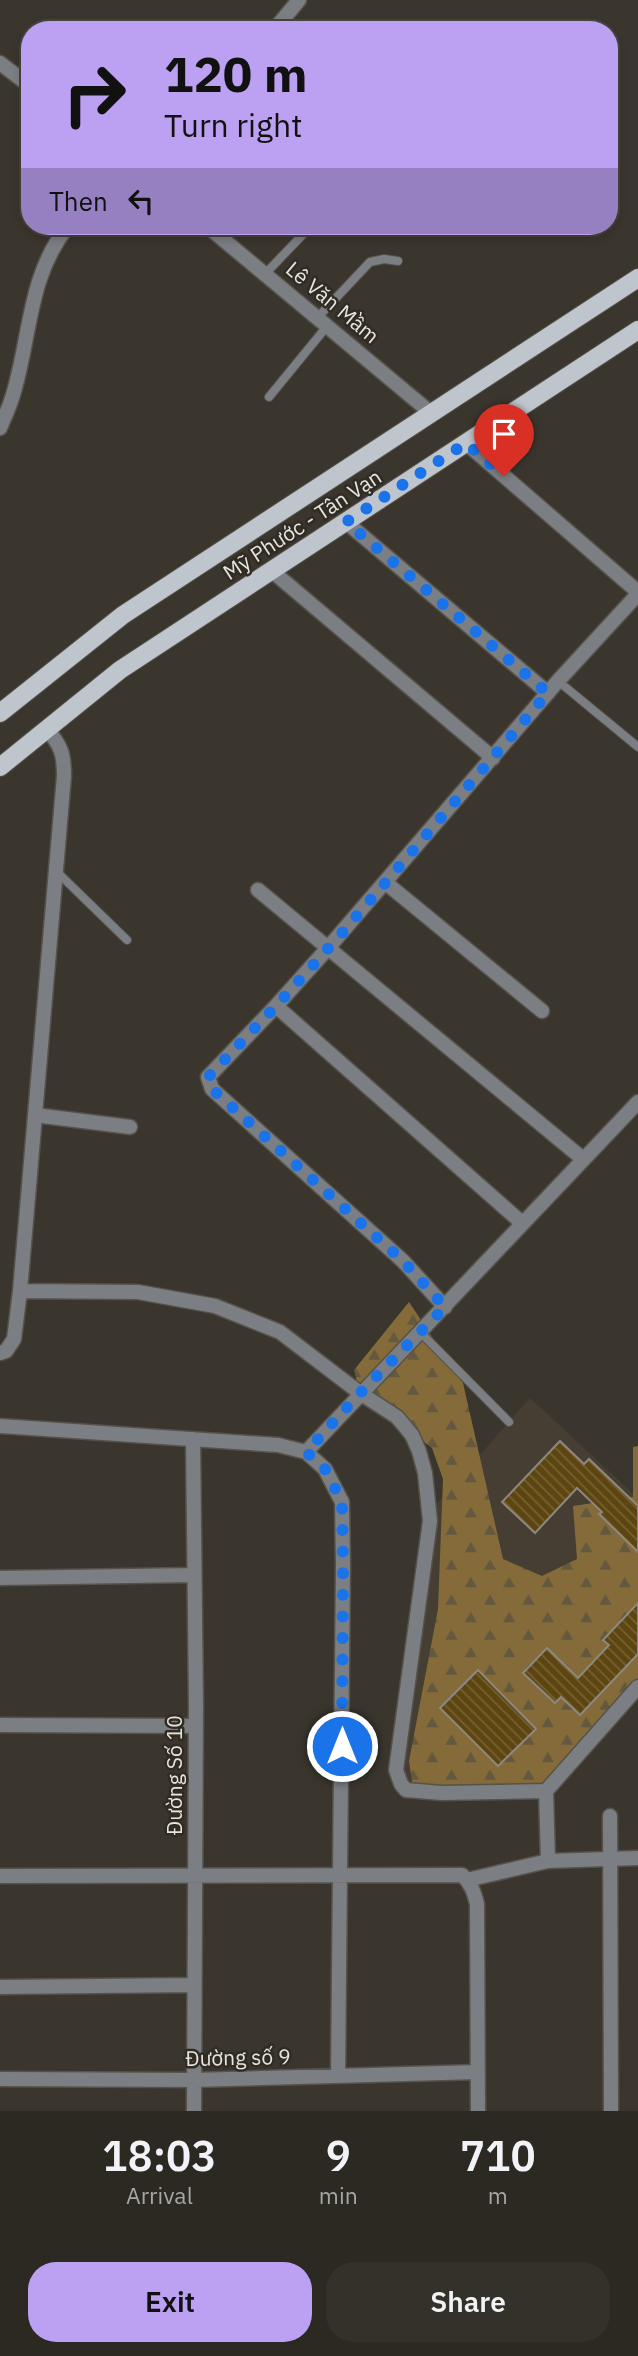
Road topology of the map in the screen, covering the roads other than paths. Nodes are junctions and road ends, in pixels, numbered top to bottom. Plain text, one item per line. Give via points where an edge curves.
1 (299, 0) edge
2 (282, 21) edge
3 (0, 63) edge
4 (21, 79) edge
5 (62, 235) edge
6 (220, 235) edge
7 (302, 235) edge
8 (398, 261) dead end
9 (265, 272) junction
10 (638, 278) edge
11 (323, 321) junction
12 (638, 330) edge
13 (270, 397) dead end
14 (431, 413) junction
15 (0, 428) edge
16 (466, 443) junction
17 (346, 522) junction
18 (272, 571) junction
19 (638, 593) edge
20 (558, 681) junction
21 (548, 693) junction
22 (0, 713) edge
23 (47, 729) junction
24 (638, 747) edge
25 (493, 758) junction
26 (0, 767) edge
27 (56, 871) junction
28 (386, 883) junction
29 (258, 890) dead end
30 (127, 940) dead end
31 (328, 948) junction
32 (276, 1006) junction
33 (542, 1011) dead end
34 (638, 1102) edge
35 (35, 1115) junction
36 (130, 1127) dead end
37 (583, 1159) junction
38 (522, 1223) junction
39 (20, 1291) junction
40 (445, 1307) junction
41 (420, 1332) junction
42 (0, 1353) edge
43 (360, 1393) junction
44 (509, 1422) dead end
45 (0, 1426) edge
46 (193, 1439) junction
47 (306, 1452) junction
48 (194, 1574) junction
49 (0, 1578) edge
50 (638, 1687) edge
51 (0, 1726) edge
52 (196, 1726) junction
53 (546, 1791) junction
54 (610, 1816) dead end
55 (638, 1858) edge
56 (611, 1860) junction
57 (548, 1861) junction
58 (194, 1875) junction
59 (341, 1875) junction
60 (0, 1876) edge
61 (467, 1880) junction
62 (194, 1984) junction
63 (0, 1987) edge
64 (478, 2072) junction
65 (338, 2076) junction
66 (0, 2079) edge
67 (194, 2080) junction
68 (194, 2111) edge
69 (478, 2111) edge
70 (611, 2111) edge

1 - 2 street
3 - 4 street
5 - 15 street via 46,258 37,286 13,397
6 - 9 street, Lê Văn Mầm
7 - 9 lane
8 - 11 lane via 370,262
9 - 11 street, Lê Văn Mầm
10 - 14 main road, Mỹ Phước - Tân Vạn
11 - 13 lane
11 - 14 street, Lê Văn Mầm
12 - 16 main road, Mỹ Phước - Tân Vạn
14 - 22 main road, Mỹ Phước - Tân Vạn via 123,615
16 - 17 main road, Mỹ Phước - Tân Vạn
16 - 19 street
17 - 18 main road, Mỹ Phước - Tân Vạn
17 - 21 street
18 - 23 main road, Mỹ Phước - Tân Vạn via 120,670
18 - 25 street
19 - 20 street
20 - 21 street
20 - 24 lane
21 - 25 street
23 - 26 main road, Mỹ Phước - Tân Vạn
23 - 27 street via 60,744 64,758
25 - 28 street
27 - 30 lane
27 - 35 street
28 - 31 street
28 - 33 street
29 - 31 street
31 - 32 street
31 - 37 street
32 - 38 street
32 - 40 street via 214,1069 208,1077 212,1089 403,1261
34 - 37 street
35 - 36 street
35 - 39 street
37 - 38 street
38 - 40 street
39 - 42 street via 14,1339
39 - 43 street via 138,1292 215,1306 280,1332
40 - 41 street
41 - 43 street
41 - 44 lane
43 - 47 street
43 - 53 street via 397,1417 412,1435 425,1473 430,1521 397,1770 401,1784 406,1790 442,1793
45 - 46 street
46 - 47 street via 278,1445
46 - 48 street, Đường Số 10
47 - 59 street via 325,1469 342,1502
48 - 49 street
48 - 52 street, Đường Số 10
50 - 53 street
51 - 52 street
52 - 58 street, Đường Số 10
53 - 57 street
54 - 56 street
55 - 56 street
56 - 57 street
56 - 70 street
57 - 61 street
58 - 59 street
58 - 60 street
58 - 62 street, Đường Số 10
59 - 61 street via 461,1875
59 - 65 street
61 - 64 street via 477,1903
62 - 63 street
62 - 67 street, Đường Số 10
64 - 65 street, Đường số 9
64 - 69 street
65 - 67 street, Đường số 9
66 - 67 street, Đường số 9
67 - 68 street, Đường Số 10

